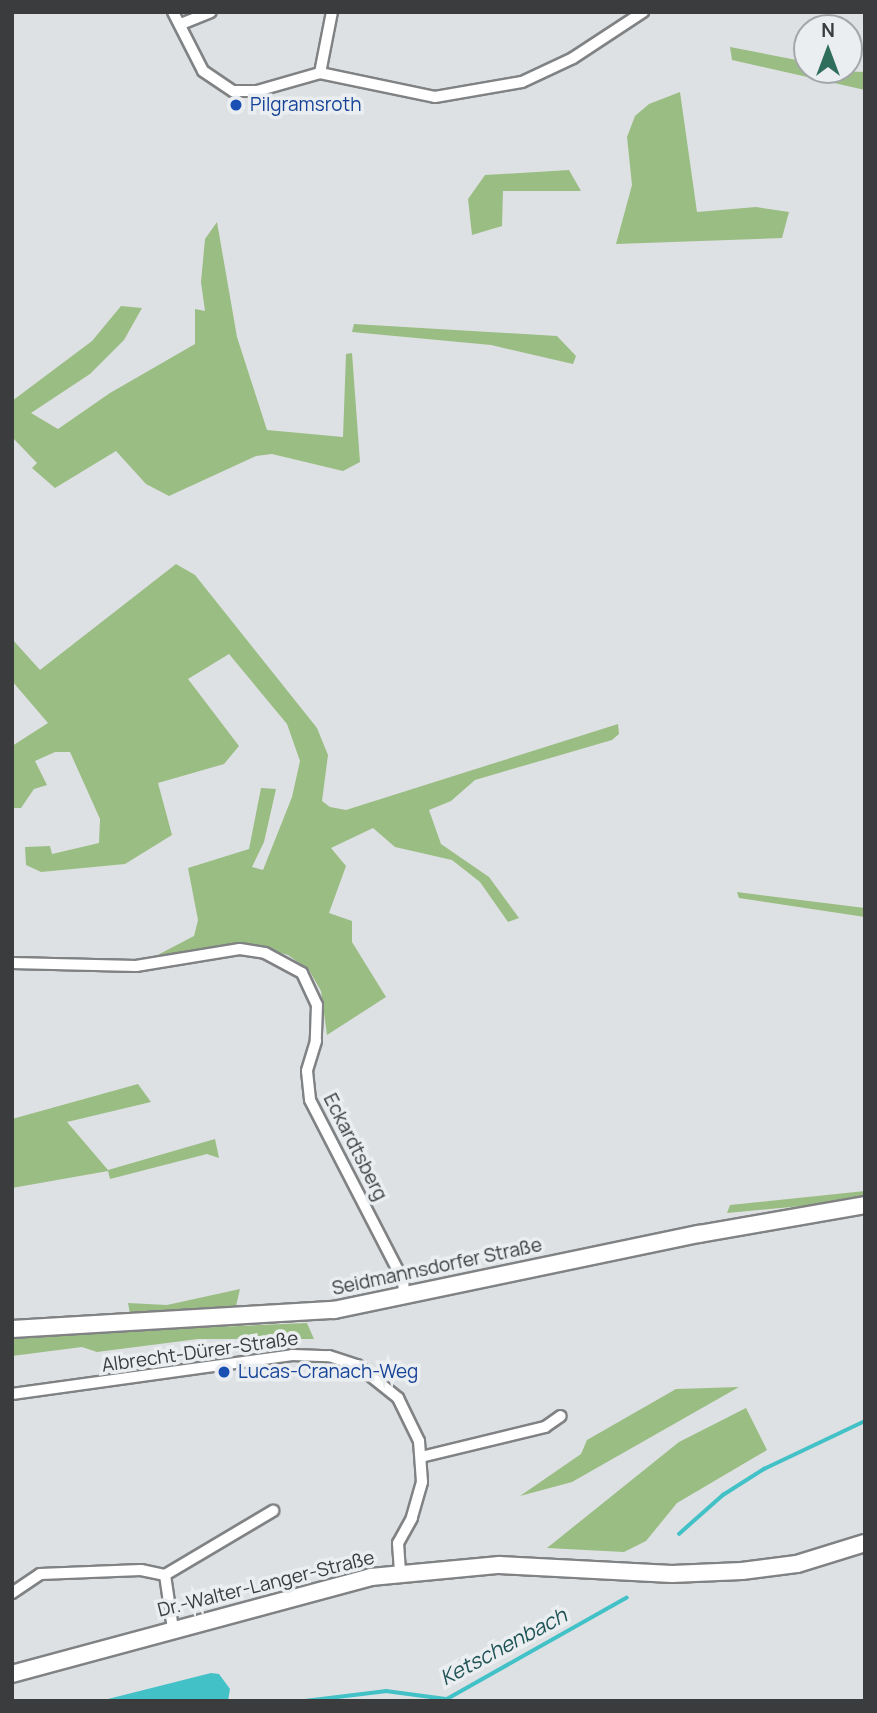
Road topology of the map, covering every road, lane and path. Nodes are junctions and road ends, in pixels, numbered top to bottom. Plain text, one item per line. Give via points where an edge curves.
1 (173, 12) edge
2 (211, 12) edge
3 (332, 12) edge
4 (643, 12) edge
5 (180, 24) junction
6 (320, 73) junction
7 (12, 963) edge
8 (865, 1205) edge
9 (404, 1296) junction
10 (12, 1329) edge
11 (12, 1394) edge
12 (561, 1416) dead end
13 (421, 1457) junction
14 (273, 1511) dead end
15 (865, 1543) edge
16 (400, 1573) junction
17 (165, 1575) junction
18 (12, 1593) edge
19 (173, 1629) junction
20 (12, 1674) edge

1 - 5 street
2 - 5 street
3 - 6 street
4 - 6 street via 573,58 490,90 456,97 416,96
5 - 6 street via 203,71 233,91 257,91
7 - 9 street, Eckardtsberg via 136,966 240,949 265,953 302,973 317,1005 316,1041 307,1072 310,1100 403,1280
8 - 9 street, Seidmannsdorfer Straße via 699,1234
9 - 10 street, Seidmannsdorfer Straße via 310,1313
11 - 13 street, Albrecht-Dürer-Straße via 292,1355 329,1356 357,1365 387,1385 413,1424
12 - 13 street via 545,1427
13 - 16 street, Albrecht-Dürer-Straße via 420,1493 396,1553
14 - 17 street
15 - 16 street, Dr.-Walter-Langer-Straße via 797,1564 704,1573 499,1565
16 - 19 street, Dr.-Walter-Langer-Straße via 323,1588
17 - 18 street via 142,1570 40,1574
17 - 19 street
19 - 20 street, Dr.-Walter-Langer-Straße

